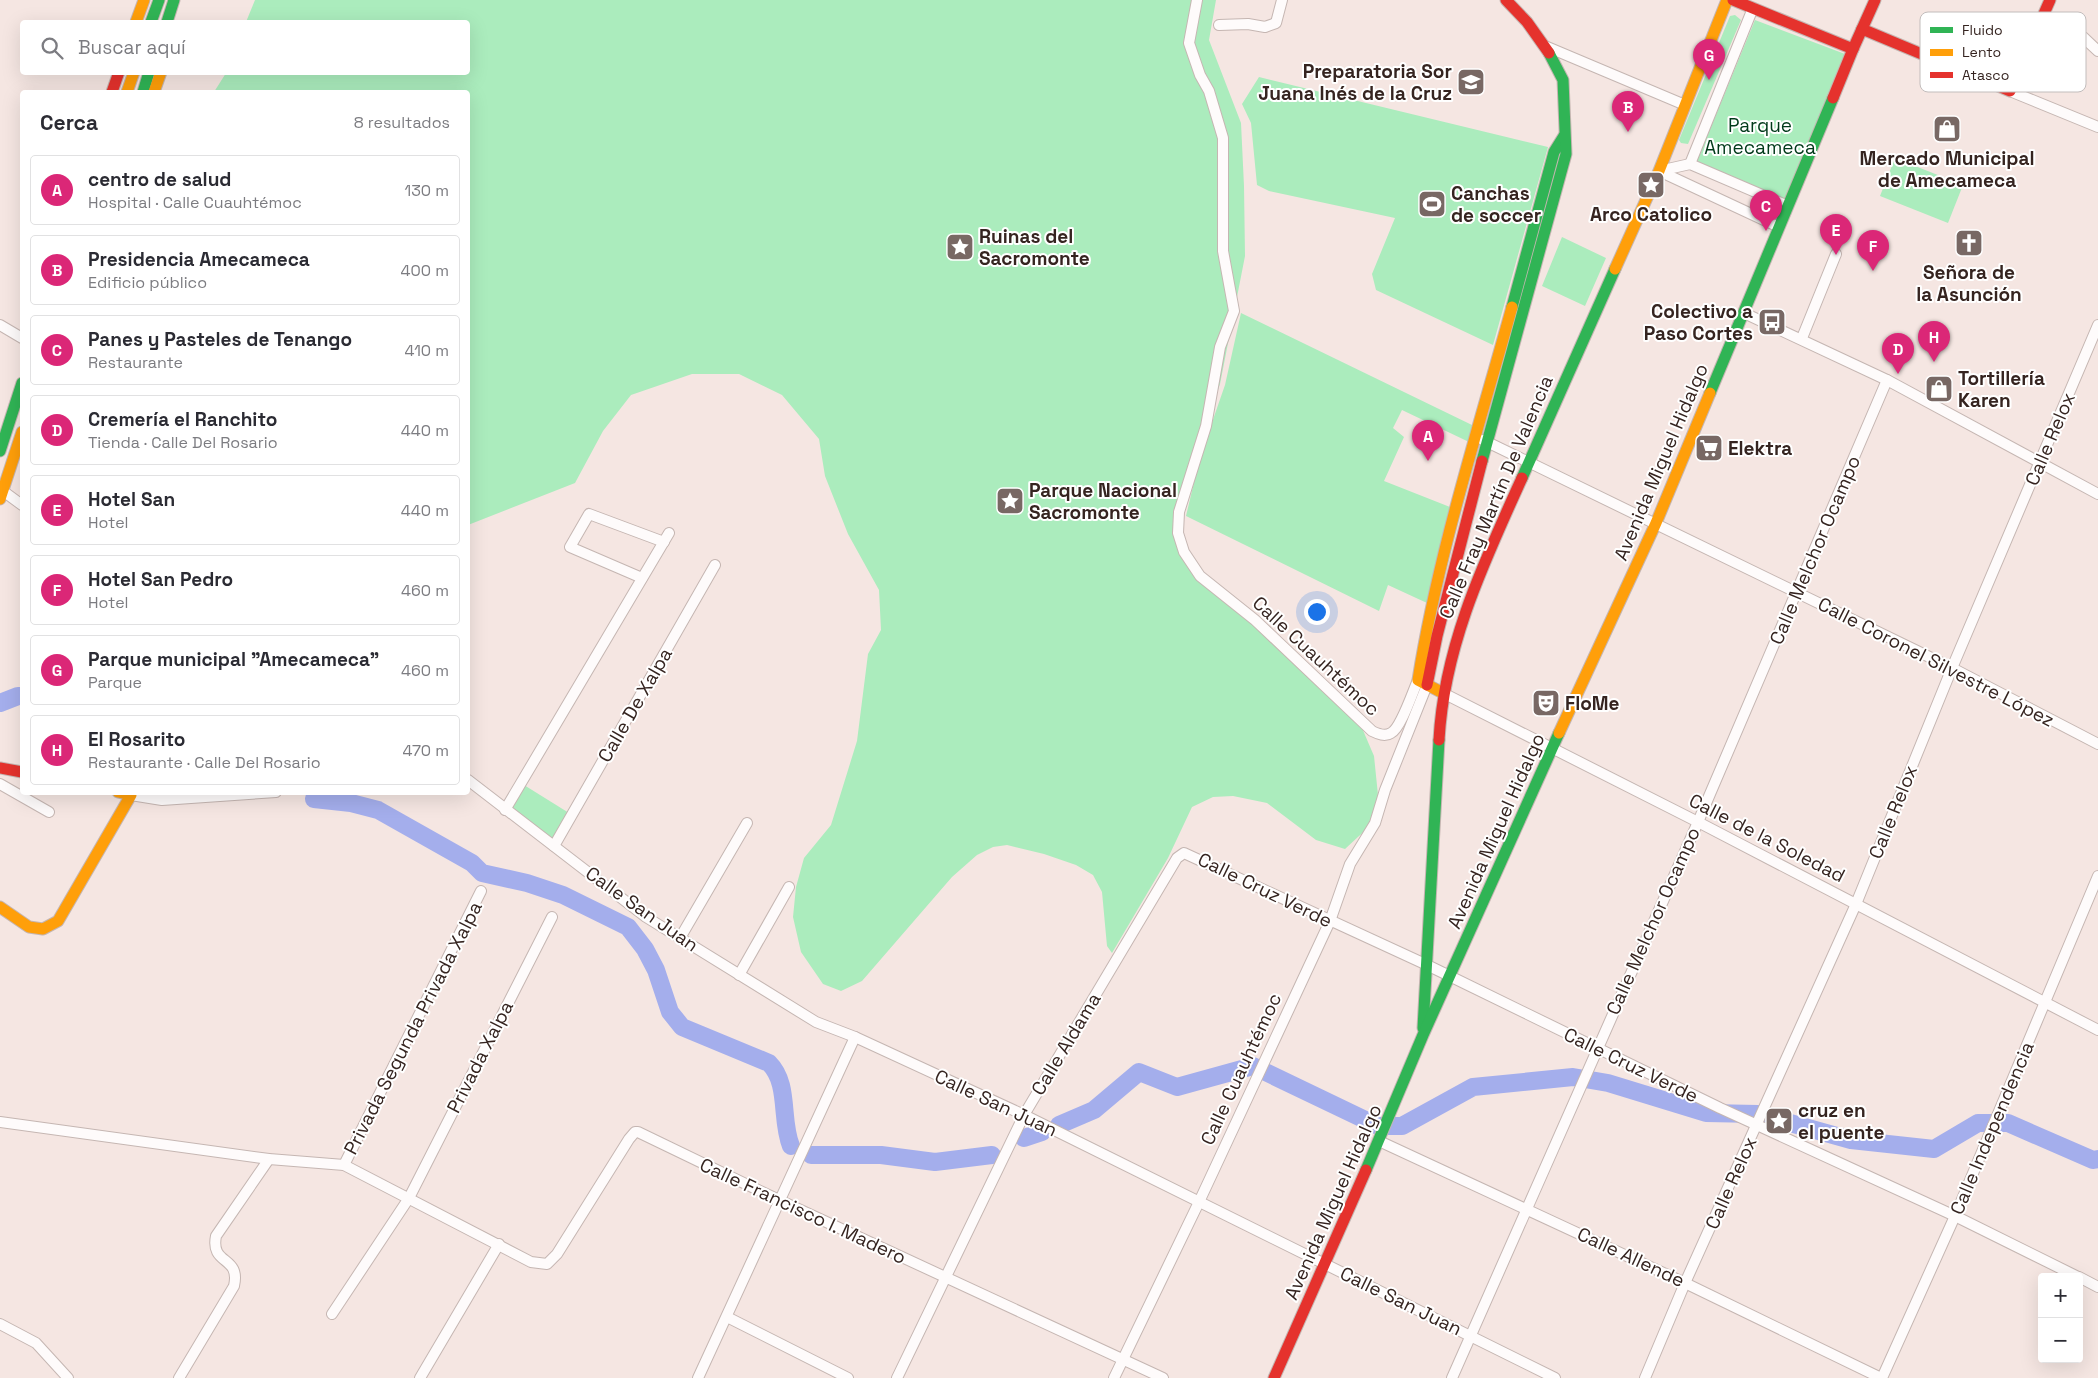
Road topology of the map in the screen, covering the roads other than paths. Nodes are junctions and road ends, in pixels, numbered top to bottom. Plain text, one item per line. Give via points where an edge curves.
1 (144, 0) edge
2 (159, 0) edge
3 (174, 0) edge
4 (185, 0) edge
5 (1196, 0) edge
6 (1282, 0) edge
7 (1506, 0) edge
8 (1727, 0) edge
9 (1733, 0) edge
10 (1875, 0) edge
11 (2050, 0) edge
12 (1753, 8) junction
13 (2045, 12) edge
14 (137, 20) edge
15 (152, 20) edge
16 (168, 20) edge
17 (179, 20) edge
18 (1219, 24) dead end
19 (1862, 29) junction
20 (2086, 40) edge
21 (1545, 46) junction
22 (1853, 49) junction
23 (2098, 51) edge
24 (1920, 53) edge
25 (118, 75) edge
26 (133, 75) edge
27 (148, 75) edge
28 (159, 75) edge
29 (113, 90) edge
30 (128, 90) edge
31 (143, 90) edge
32 (155, 90) edge
33 (2012, 92) edge
34 (1685, 105) junction
35 (2098, 127) edge
36 (1690, 164) junction
37 (1659, 171) junction
38 (1788, 206) junction
39 (1779, 227) junction
40 (1836, 254) dead end
41 (1744, 313) junction
42 (0, 325) edge
43 (2098, 325) edge
44 (20, 337) edge
45 (1802, 338) junction
46 (1887, 380) junction
47 (20, 389) edge
48 (20, 438) edge
49 (1482, 440) junction
50 (0, 451) edge
51 (1528, 462) junction
52 (2040, 462) junction
53 (2098, 494) edge
54 (1, 495) edge
55 (20, 504) edge
56 (1458, 506) junction
57 (1470, 509) junction
58 (1656, 523) junction
59 (716, 565) dead end
60 (642, 578) junction
61 (1797, 593) junction
62 (1952, 668) junction
63 (1423, 682) junction
64 (1443, 693) junction
65 (2098, 744) edge
66 (1552, 748) junction
67 (0, 768) edge
68 (20, 772) edge
69 (470, 782) edge
70 (0, 784) edge
71 (131, 795) joint
72 (233, 795) edge
73 (506, 810) junction
74 (49, 812) dead end
75 (1698, 822) junction
76 (747, 823) dead end
77 (554, 846) junction
78 (1184, 853) joint
79 (2098, 876) edge
80 (789, 887) dead end
81 (481, 891) dead end
82 (1856, 904) junction
83 (0, 907) edge
84 (552, 916) dead end
85 (1330, 922) junction
86 (680, 938) junction
87 (1425, 964) junction
88 (739, 975) junction
89 (1450, 976) junction
90 (2043, 1003) junction
91 (2098, 1030) edge
92 (1423, 1035) junction
93 (855, 1037) junction
94 (1597, 1048) junction
95 (1024, 1115) junction
96 (1759, 1121) junction
97 (0, 1122) edge
98 (1381, 1137) junction
99 (269, 1159) junction
100 (344, 1165) junction
101 (409, 1198) junction
102 (781, 1201) junction
103 (1199, 1202) junction
104 (1526, 1208) junction
105 (1955, 1216) junction
106 (499, 1244) junction
107 (1325, 1263) junction
108 (2071, 1273) edge
109 (944, 1277) junction
110 (2083, 1279) edge
111 (1686, 1283) junction
112 (2098, 1287) edge
113 (332, 1314) dead end
114 (727, 1317) junction
115 (0, 1324) edge
116 (1471, 1336) junction
117 (1122, 1359) junction
118 (68, 1378) edge
119 (179, 1378) edge
120 (420, 1378) edge
121 (698, 1378) edge
122 (848, 1378) edge
123 (897, 1378) edge
124 (1114, 1378) edge
125 (1163, 1378) edge
126 (1274, 1378) edge
127 (1452, 1378) edge
128 (1555, 1378) edge
129 (1645, 1378) edge
130 (1881, 1378) edge

1 - 14 main road
2 - 15 main road
3 - 16 main road
4 - 17 main road
5 - 63 street, Calle Cuauhtémoc via 1189,43 1209,91 1223,138 1223,251 1234,311 1220,346 1206,426 1179,512 1178,533 1184,552 1200,576 1262,626 1372,731 1380,735 1395,729
6 - 18 street via 1276,24 1265,27
7 - 21 main road, Calle Cuauhtémoc
8 - 34 main road, Calle Fray Martín De Valencia
9 - 12 main road
10 - 19 main road, Avenida Miguel Hidalgo
11 - 13 main road
12 - 22 main road
12 - 36 street
19 - 22 main road, Avenida Miguel Hidalgo
19 - 24 main road
20 - 23 street
21 - 34 street
21 - 49 main road, Calle Cuauhtémoc via 1563,80 1566,154 1535,245
22 - 38 main road, Avenida Miguel Hidalgo
25 - 29 main road
26 - 30 main road
27 - 31 main road
28 - 32 main road
33 - 35 street
34 - 37 main road, Calle Fray Martín De Valencia
36 - 37 street
36 - 38 street
37 - 39 street
37 - 51 main road, Calle Fray Martín De Valencia
38 - 39 main road, Avenida Miguel Hidalgo
39 - 41 main road, Avenida Miguel Hidalgo
40 - 45 street
41 - 45 street
41 - 58 main road, Avenida Miguel Hidalgo
42 - 44 street
43 - 52 street, Calle Relox
45 - 46 street
46 - 52 street
46 - 61 street, Calle Melchor Ocampo
47 - 50 main road
48 - 54 main road
49 - 51 street, Calle Coronel Silvestre López
49 - 56 main road, Calle Cuauhtémoc
49 - 57 main road, Calle Cuauhtémoc
51 - 58 street, Calle Coronel Silvestre López
51 - 64 main road, Calle Fray Martín De Valencia via 1463,612
52 - 53 street
52 - 62 street, Calle Relox
54 - 55 street
56 - 57 main road
56 - 63 main road, Calle Cuauhtémoc via 1431,611
57 - 63 main road, Calle Cuauhtémoc
58 - 61 street, Calle Coronel Silvestre López
58 - 66 main road, Avenida Miguel Hidalgo
59 - 77 street, Calle De Xalpa
60 - 60 street via 666,537 589,514 570,547
60 - 73 street
61 - 62 street, Calle Coronel Silvestre López
61 - 75 street, Calle Melchor Ocampo
62 - 65 street, Calle Coronel Silvestre López
62 - 82 street, Calle Relox
63 - 64 main road, Calle de la Soledad
63 - 85 street, Calle Cuauhtémoc via 1375,823 1350,864
64 - 66 street, Calle de la Soledad
64 - 87 main road, Calle Fray Martín De Valencia
66 - 75 street, Calle de la Soledad
66 - 89 main road, Avenida Miguel Hidalgo
67 - 68 main road
69 - 73 street, Calle San Juan
70 - 74 street
71 - 72 street via 162,800
71 - 83 main road via 58,921 43,929 29,927
73 - 77 street, Calle San Juan
75 - 82 street, Calle de la Soledad
75 - 94 street, Calle Melchor Ocampo
76 - 86 street
77 - 86 street, Calle San Juan
78 - 85 street, Calle Cruz Verde
78 - 95 street, Calle Aldama via 1177,858
79 - 90 street, Calle Independencia
80 - 88 street
81 - 100 street, Privada Segunda Privada Xalpa
82 - 90 street, Calle de la Soledad
82 - 96 street, Calle Relox
84 - 101 street, Privada Xalpa
85 - 87 street, Calle Cruz Verde
85 - 103 street, Calle Cuauhtémoc
86 - 88 street, Calle San Juan
87 - 89 street, Calle Cruz Verde
87 - 92 main road, Calle Fray Martín De Valencia
88 - 93 street, Calle San Juan via 816,1022
89 - 92 main road, Avenida Miguel Hidalgo
89 - 94 street, Calle Cruz Verde
90 - 91 street, Calle de la Soledad
90 - 105 street, Calle Independencia
92 - 98 main road, Avenida Miguel Hidalgo
93 - 95 street, Calle San Juan
93 - 102 street
94 - 96 street, Calle Cruz Verde via 1745,1120
94 - 104 street, Calle Melchor Ocampo
95 - 103 street, Calle San Juan
95 - 109 street, Calle Aldama
96 - 105 street, Calle Cruz Verde
96 - 111 street, Calle Relox
97 - 99 street
98 - 104 street, Calle Allende
98 - 107 main road, Avenida Miguel Hidalgo
99 - 100 street
99 - 119 street via 216,1236 214,1246 217,1254 232,1266 236,1275 234,1286
100 - 101 street
101 - 106 street
101 - 113 street, Privada Xalpa
102 - 106 street, Calle Francisco I. Madero via 635,1132 557,1254 546,1264 531,1262
102 - 109 street, Calle Francisco I. Madero
102 - 114 street
103 - 107 street, Calle San Juan
103 - 117 street, Calle Cuauhtémoc
104 - 111 street, Calle Allende
104 - 116 street, Calle Melchor Ocampo
105 - 108 street, Calle Cruz Verde
105 - 130 street, Calle Independencia
106 - 120 street
107 - 116 street, Calle San Juan
107 - 126 main road, Avenida Miguel Hidalgo
109 - 117 street, Calle Francisco I. Madero
109 - 123 street, Calle Aldama
110 - 112 street, Calle Cruz Verde
111 - 129 street, Calle Relox
111 - 130 street, Calle Allende
114 - 121 street
114 - 122 street
115 - 118 street via 36,1343
116 - 127 street, Calle Melchor Ocampo
116 - 128 street, Calle San Juan
117 - 124 street, Calle Cuauhtémoc
117 - 125 street, Calle Francisco I. Madero

